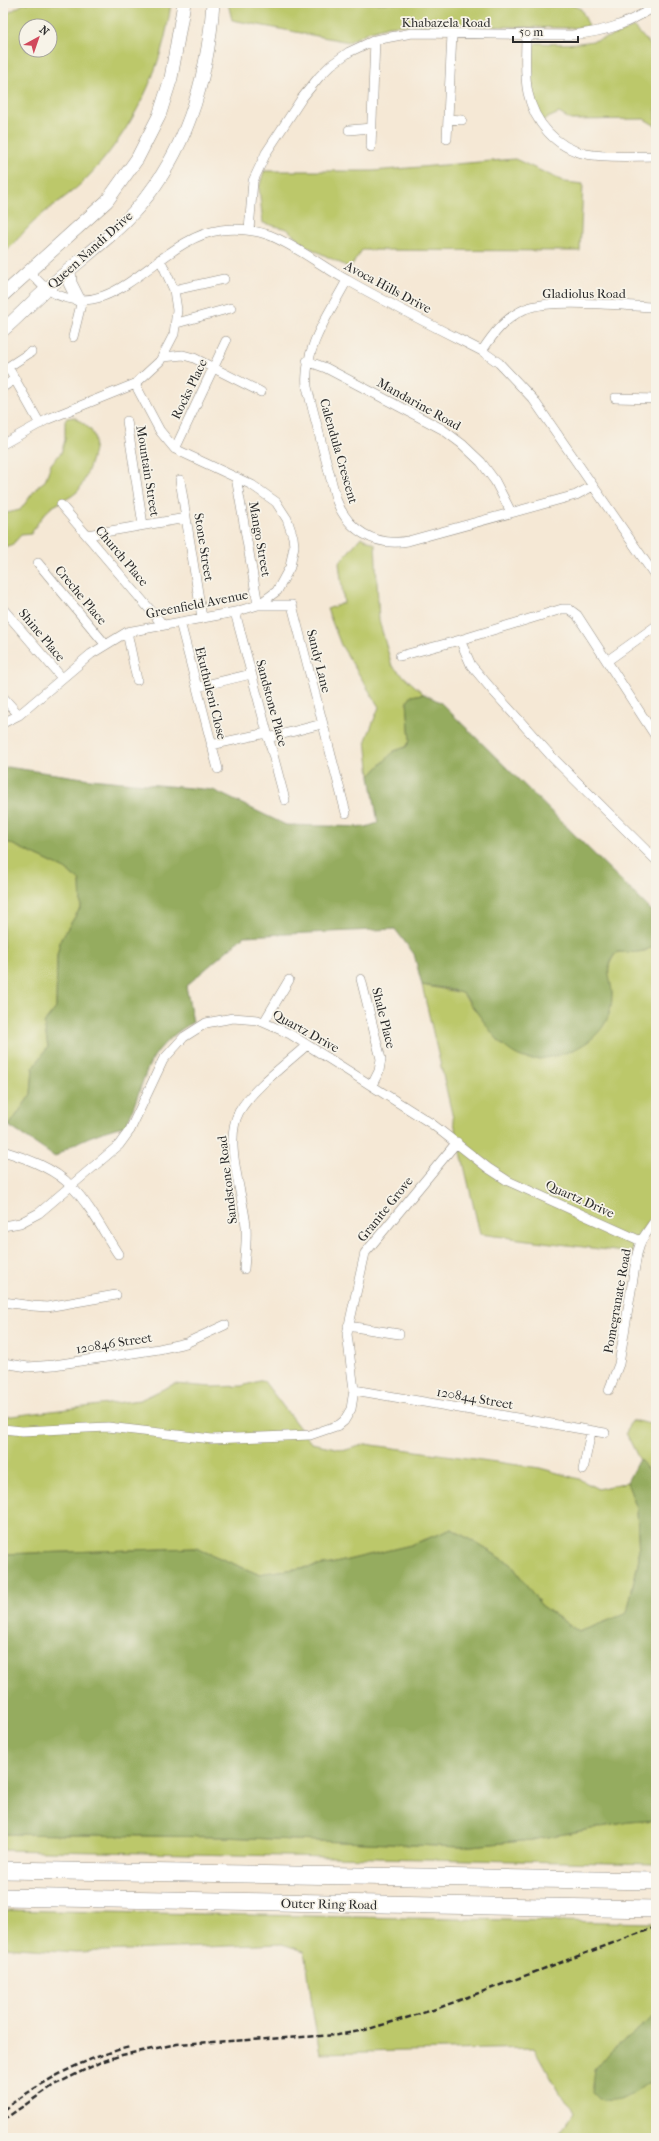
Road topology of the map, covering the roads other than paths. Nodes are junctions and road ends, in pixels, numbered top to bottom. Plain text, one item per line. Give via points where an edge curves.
1 (184, 3) edge
2 (213, 3) edge
3 (656, 6) edge
4 (452, 34) junction
5 (526, 35) junction
6 (375, 40) junction
7 (448, 119) junction
8 (462, 120) dead end
9 (371, 128) junction
10 (349, 130) dead end
11 (447, 139) dead end
12 (371, 147) dead end
13 (656, 156) edge
14 (248, 230) junction
15 (160, 259) junction
16 (69, 270) junction
17 (28, 271) junction
18 (224, 279) dead end
19 (347, 280) junction
20 (47, 289) junction
21 (174, 290) junction
22 (3, 295) edge
23 (80, 300) junction
24 (656, 307) edge
25 (231, 308) dead end
26 (177, 323) junction
27 (3, 330) edge
28 (73, 337) dead end
29 (226, 341) dead end
30 (482, 351) junction
31 (31, 352) dead end
32 (163, 357) junction
33 (307, 361) junction
34 (213, 369) junction
35 (15, 379) junction
36 (136, 384) junction
37 (3, 387) edge
38 (261, 392) dead end
39 (615, 398) dead end
40 (656, 399) edge
41 (126, 421) dead end
42 (40, 424) junction
43 (3, 444) edge
44 (175, 449) junction
45 (236, 477) junction
46 (180, 480) dead end
47 (593, 486) junction
48 (61, 505) dead end
49 (511, 512) junction
50 (186, 518) junction
51 (143, 526) junction
52 (87, 535) junction
53 (38, 563) dead end
54 (656, 577) edge
55 (258, 605) junction
56 (3, 609) edge
57 (235, 612) junction
58 (202, 618) junction
59 (180, 622) junction
60 (163, 625) junction
61 (656, 626) edge
62 (127, 632) junction
63 (460, 640) junction
64 (105, 644) junction
65 (400, 656) dead end
66 (607, 661) junction
67 (251, 674) junction
68 (62, 678) junction
69 (137, 680) dead end
70 (197, 687) junction
71 (3, 696) edge
72 (19, 715) junction
73 (3, 723) edge
74 (322, 724) junction
75 (267, 735) junction
76 (656, 737) edge
77 (211, 745) junction
78 (218, 769) dead end
79 (285, 800) dead end
80 (346, 814) dead end
81 (656, 860) edge
82 (361, 979) dead end
83 (289, 980) dead end
84 (264, 1022) junction
85 (307, 1045) junction
86 (372, 1085) junction
87 (457, 1142) junction
88 (3, 1151) edge
89 (70, 1185) junction
90 (656, 1219) edge
91 (3, 1226) edge
92 (641, 1241) junction
93 (118, 1254) dead end
94 (244, 1269) dead end
95 (116, 1295) dead end
96 (3, 1302) edge
97 (225, 1325) dead end
98 (348, 1326) junction
99 (400, 1334) dead end
100 (3, 1363) edge
101 (354, 1390) junction
102 (609, 1390) dead end
103 (3, 1429) edge
104 (591, 1432) junction
105 (605, 1433) dead end
106 (583, 1470) dead end
107 (3, 1870) edge
108 (656, 1881) edge
109 (3, 1897) edge
110 (656, 1909) edge

1 - 17 main road, Queen Nandi Drive via 171,78 159,116 137,159 107,202 78,230
2 - 16 main road, Queen Nandi Drive via 208,55 200,88 190,120 169,162 139,205 109,236
3 - 5 street, Khabazela Road via 614,28 572,35
4 - 5 street, Khabazela Road
4 - 6 street, Khabazela Road via 412,33
4 - 7 street
5 - 13 street via 528,93 532,107 548,133 568,148 588,154
6 - 9 street
6 - 14 street, Khabazela Road via 349,52 331,65 302,98 258,167 251,196
7 - 8 street
7 - 11 street
9 - 10 street
9 - 12 street
14 - 15 street, Avoca Hills Drive via 221,230 203,234 183,243
14 - 19 street, Avoca Hills Drive via 279,240
15 - 21 street
15 - 23 street, Avoca Hills Drive via 122,289 102,297
16 - 20 main road, Queen Nandi Drive
16 - 23 main road via 70,283
17 - 20 street, Avoca Hills Drive
17 - 22 main road, Queen Nandi Drive
18 - 21 street
19 - 30 street, Avoca Hills Drive
19 - 33 street, Calendula Crescent
20 - 23 street, Avoca Hills Drive via 64,297
20 - 27 main road, Queen Nandi Drive
21 - 26 street
23 - 28 street
24 - 30 street, Gladiolus Road via 562,304 534,306 503,324
25 - 26 street
26 - 32 street
29 - 34 street, Rocks Place
30 - 47 street, Avoca Hills Drive via 521,385
31 - 35 street via 9,366
32 - 34 street via 188,356
32 - 36 street
33 - 49 street, Mandarine Road via 326,368 442,430 462,444 481,462 495,481
33 - 49 street, Calendula Crescent via 307,386 336,499 349,522 362,534 377,540 400,543
34 - 38 street
34 - 44 street, Rocks Place
35 - 37 street
35 - 42 street
36 - 42 street
36 - 44 street, Greenfield Avenue via 160,431
39 - 40 street
41 - 51 street, Mountain Street
42 - 43 street
44 - 45 street, Greenfield Avenue
45 - 55 street, Mango Street
45 - 55 street, Greenfield Avenue via 261,490 276,502 287,519 293,537 293,556 286,577 277,591
46 - 50 street, Stone Street
47 - 49 street, Calendula Crescent via 576,495
47 - 54 street, Avoca Hills Drive
48 - 52 street, Church Place
50 - 51 street
50 - 58 street, Stone Street
51 - 52 street
52 - 60 street, Church Place
53 - 64 street, Creche Place
55 - 57 street, Greenfield Avenue
55 - 74 street, Sandy Lane via 292,605
56 - 68 street, Shine Place
57 - 58 street, Greenfield Avenue
57 - 67 street, Sandstone Place
58 - 59 street, Greenfield Avenue
59 - 60 street, Greenfield Avenue
59 - 70 street, Ekuthuleni Close
60 - 62 street, Greenfield Avenue
61 - 66 street
62 - 64 street, Greenfield Avenue
62 - 69 street
63 - 65 street
63 - 66 street via 566,608 576,615
63 - 81 street via 471,666 485,682 553,758
64 - 68 street, Greenfield Avenue
66 - 76 street
67 - 70 street
67 - 75 street, Sandstone Place
68 - 72 street, Greenfield Avenue
70 - 77 street, Ekuthuleni Close
71 - 72 street
72 - 73 street, Greenfield Avenue
74 - 75 street
74 - 80 street, Sandy Lane
75 - 77 street
75 - 79 street, Sandstone Place
77 - 78 street, Ekuthuleni Close
82 - 86 street, Shale Place via 381,1059 379,1071
83 - 84 street
84 - 85 street, Quartz Drive
84 - 89 street, Quartz Drive via 246,1018 218,1020 206,1023 184,1037 163,1060 126,1137
85 - 86 street, Quartz Drive
85 - 94 street, Sandstone Road via 246,1102 235,1121 234,1145 246,1226
86 - 87 street, Quartz Drive
87 - 92 street, Quartz Drive via 488,1168 508,1180
87 - 98 street, Granite Grove via 368,1248 363,1259
88 - 89 street via 44,1167
89 - 91 street, Quartz Drive via 34,1216 20,1223
89 - 93 street via 97,1220
90 - 92 street, Pomegranate Road
92 - 102 street, Pomegranate Road via 636,1254 619,1364
95 - 96 street via 47,1306
97 - 100 street, 120846 Street via 186,1343 159,1349 54,1365 28,1367
98 - 99 street
98 - 101 street, Granite Grove via 347,1346
101 - 103 street, Granite Grove via 348,1417 339,1425 310,1435 212,1439 108,1427 22,1431
101 - 104 street, 120844 Street
104 - 105 street, 120844 Street
104 - 106 street
107 - 108 highway
109 - 110 highway, Outer Ring Road

